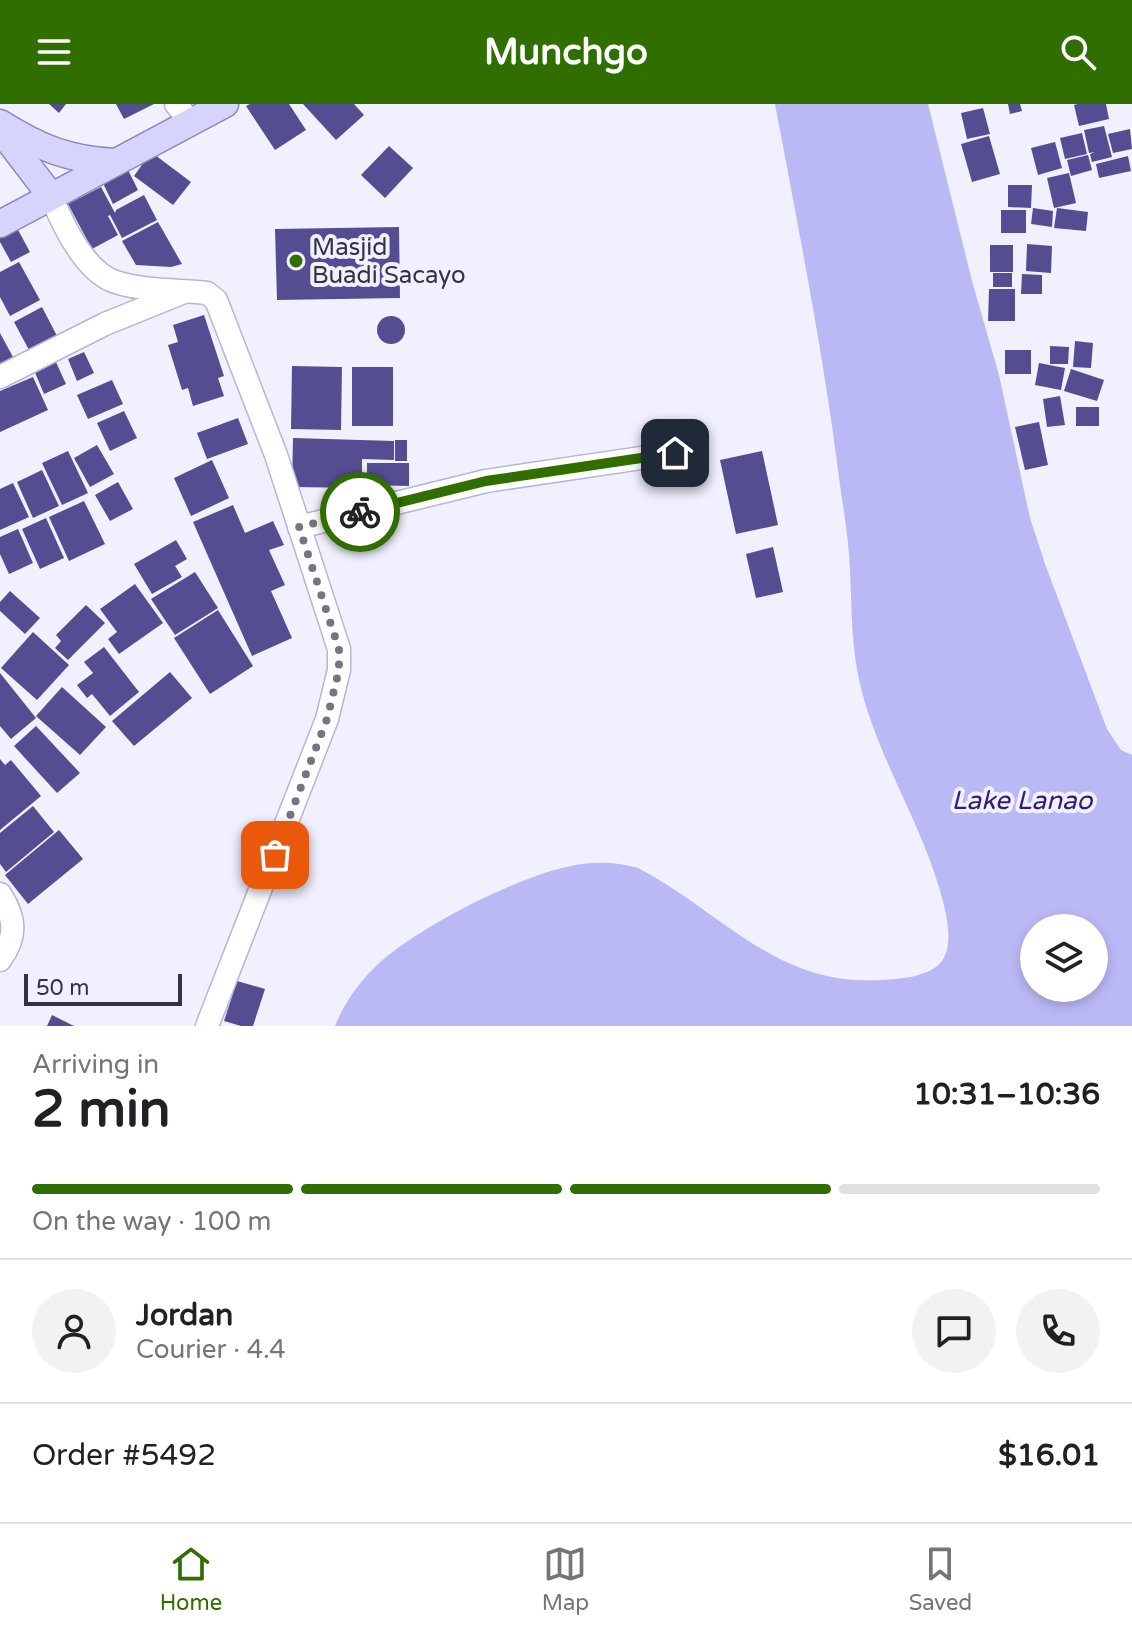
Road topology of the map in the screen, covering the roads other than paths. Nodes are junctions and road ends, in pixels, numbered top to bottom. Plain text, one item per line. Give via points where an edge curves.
1 (225, 104) edge
2 (183, 114) edge
3 (0, 126) edge
4 (116, 162) junction
5 (51, 196) junction
6 (0, 224) edge
7 (187, 291) junction
8 (0, 377) edge
9 (675, 453) dead end
10 (299, 527) junction
11 (0, 894) edge
12 (0, 960) edge
13 (207, 1026) edge

1 - 2 main road
2 - 4 main road
3 - 4 main road via 50,151
3 - 5 main road
4 - 5 main road
5 - 6 main road
5 - 7 street via 64,227 104,277
7 - 8 street via 105,324
7 - 10 street via 207,293 219,306
9 - 10 street via 486,481
10 - 13 street via 339,649 337,680 327,719
11 - 12 street via 14,926

